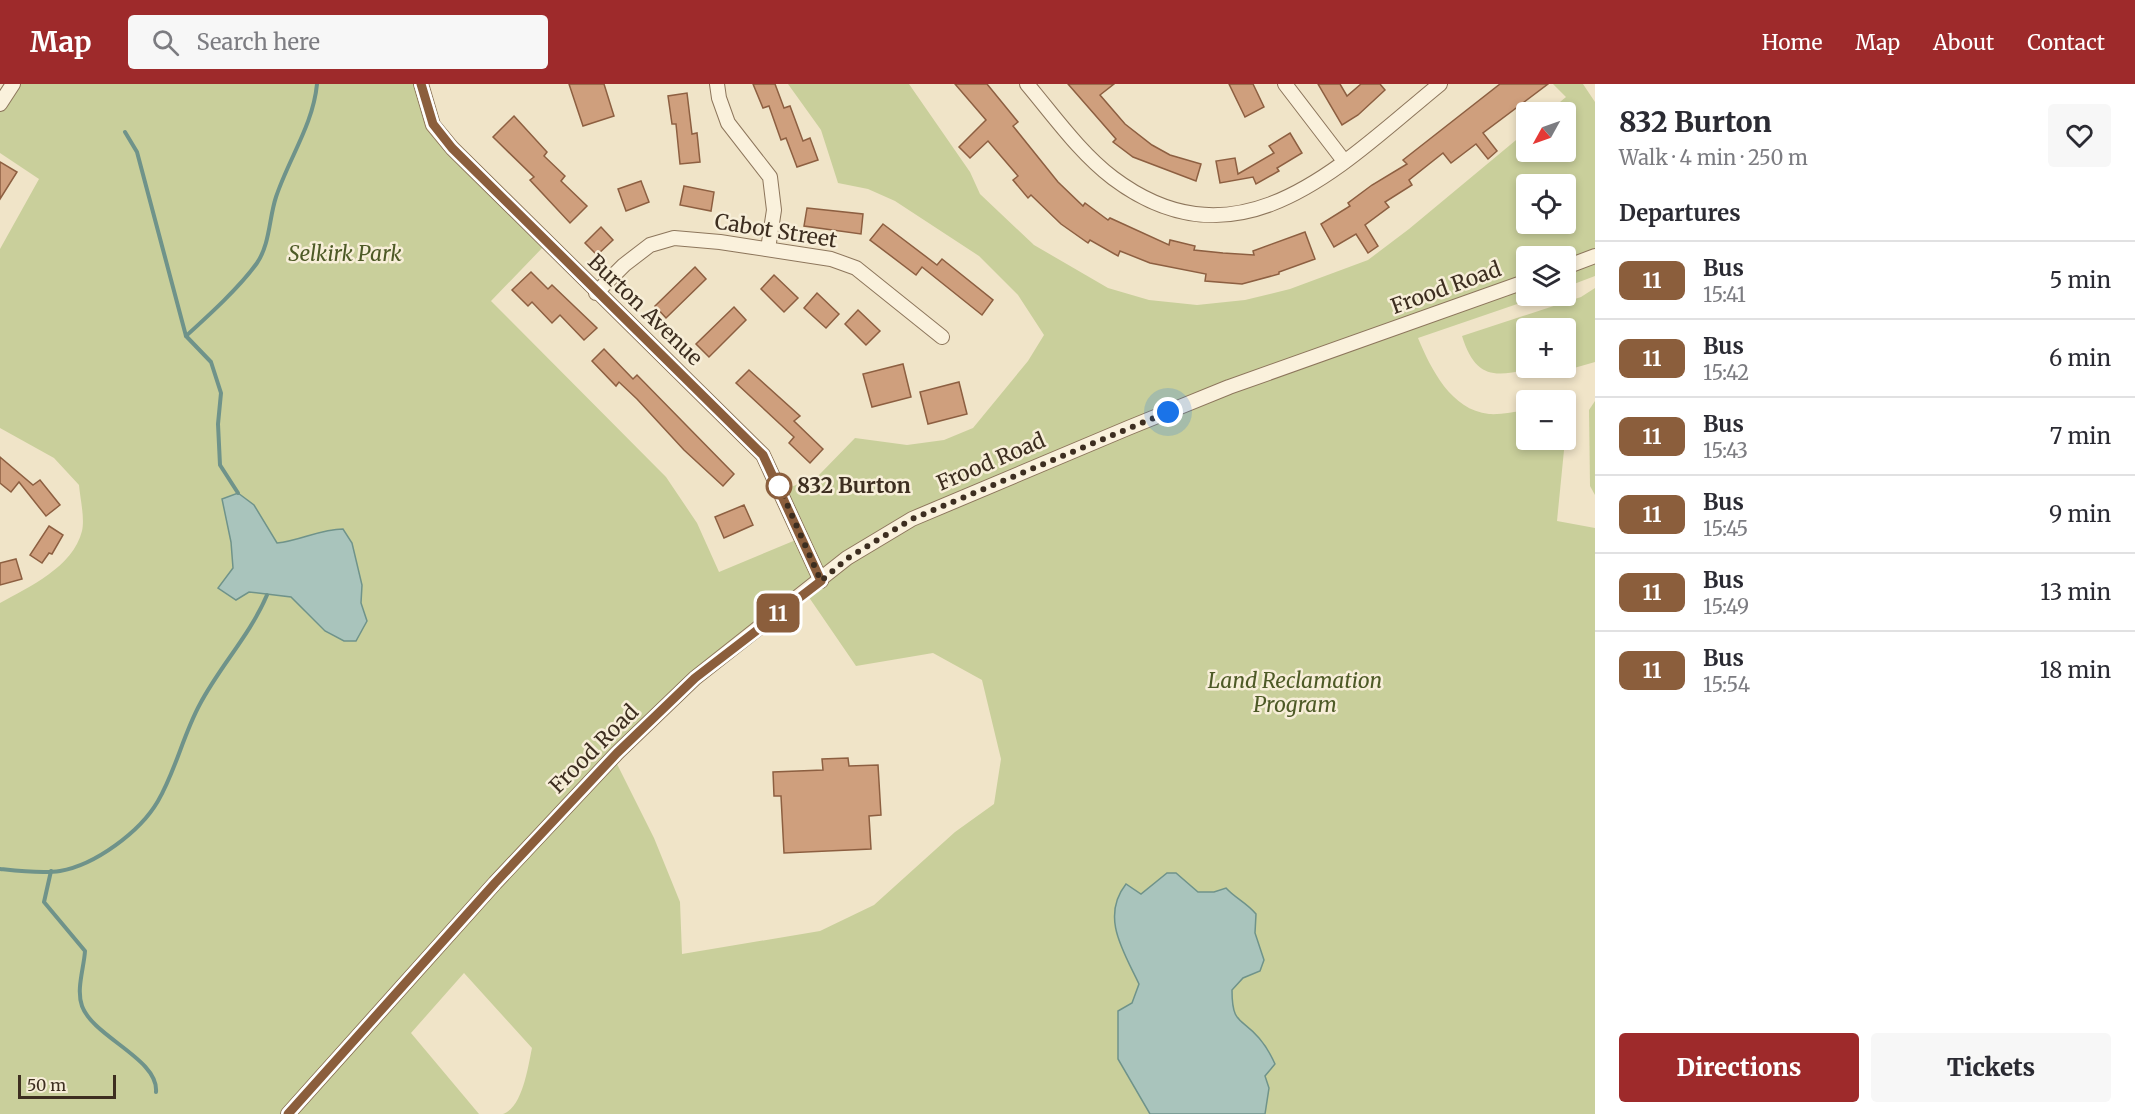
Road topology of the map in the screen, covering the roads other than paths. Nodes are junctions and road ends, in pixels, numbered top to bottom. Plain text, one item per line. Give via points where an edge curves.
1 (13, 84) edge
2 (421, 84) edge
3 (717, 84) edge
4 (1027, 84) edge
5 (1285, 84) edge
6 (1440, 84) edge
7 (0, 104) edge
8 (1344, 161) junction
9 (768, 249) junction
10 (1595, 256) edge
11 (1576, 263) edge
12 (1516, 285) edge
13 (596, 293) junction
14 (942, 337) dead end
15 (821, 581) junction
16 (288, 1114) edge

1 - 7 street
2 - 13 street, Burton Avenue via 433,124 452,148
3 - 9 street via 728,123 770,177 774,210
4 - 8 street via 1111,176 1135,193 1169,208 1212,215 1267,207 1300,193
5 - 8 street
6 - 8 street
9 - 13 street, Cabot Street via 692,239 663,241 637,255
9 - 14 street, Cabot Street via 856,268
10 - 11 street
12 - 15 street, Frood Road via 1229,387 951,502 912,519 848,558
13 - 15 street, Burton Avenue via 763,455
15 - 16 street, Frood Road via 695,678 617,753

